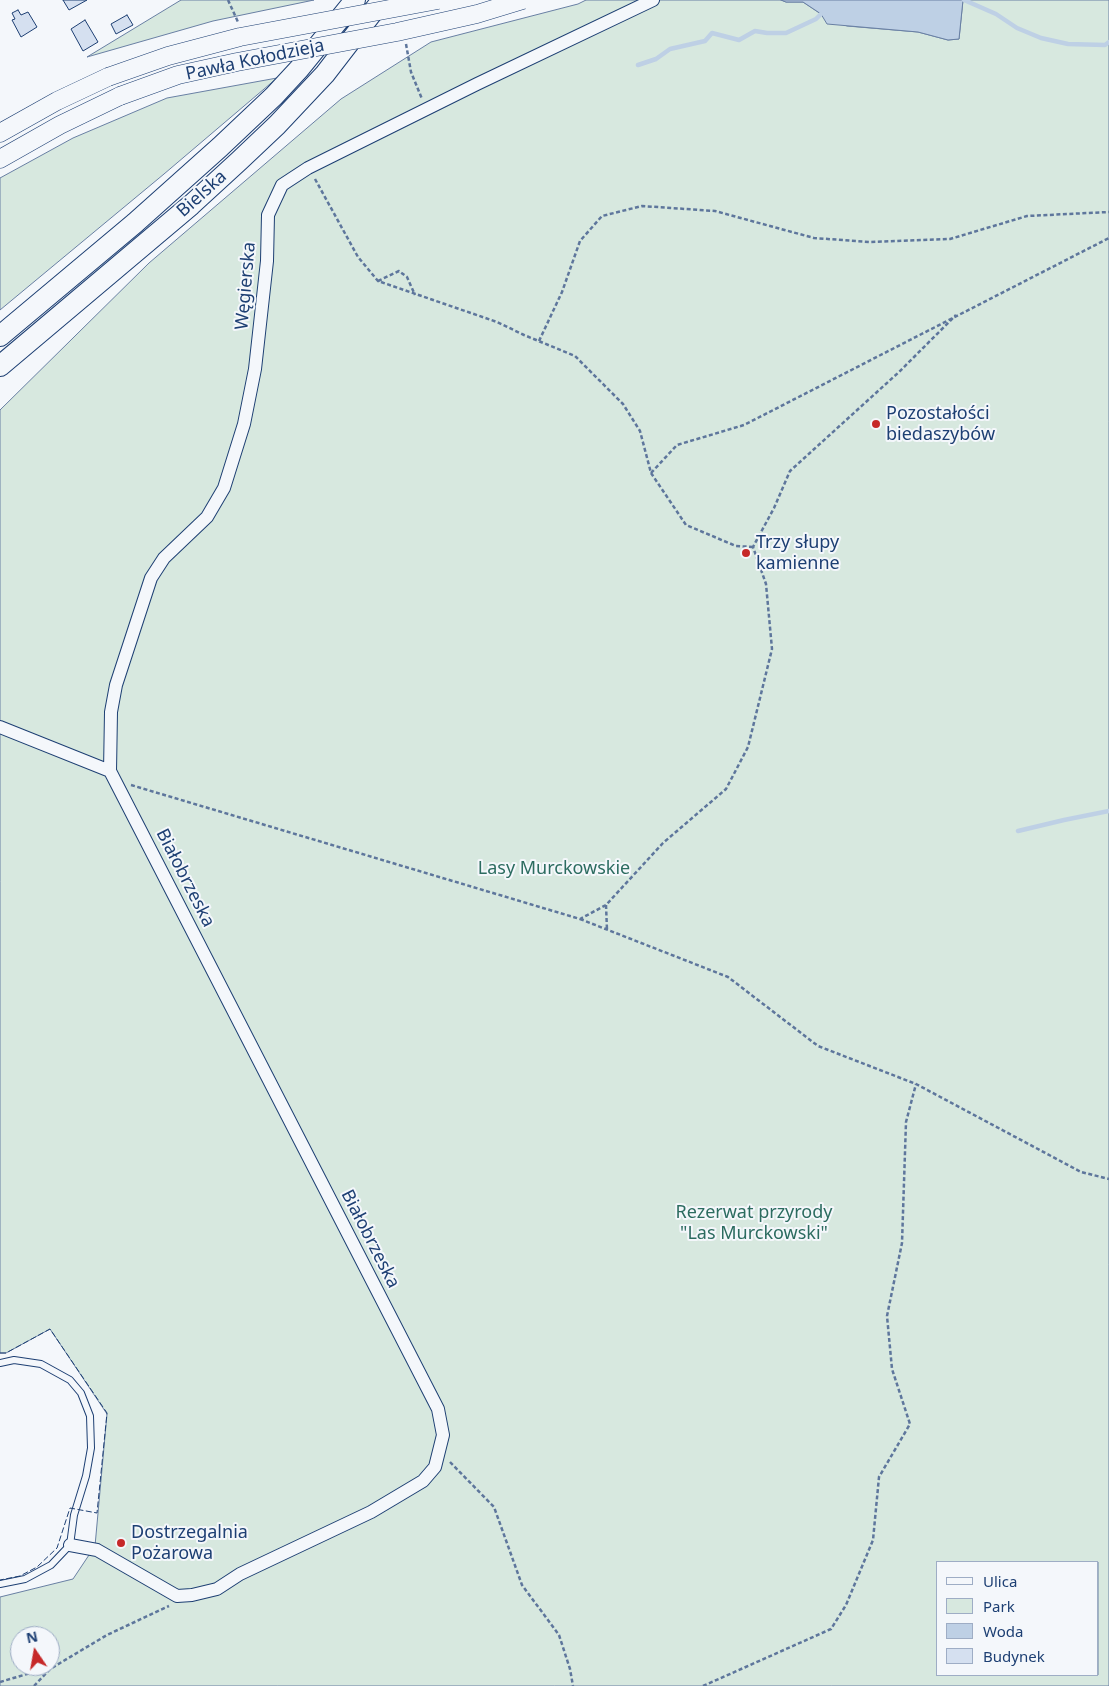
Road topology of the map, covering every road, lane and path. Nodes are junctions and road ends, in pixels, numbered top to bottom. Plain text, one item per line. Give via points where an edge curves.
1 (228, 0) edge
2 (355, 0) edge
3 (382, 0) edge
4 (438, 0) edge
5 (523, 0) edge
6 (653, 0) edge
7 (238, 24) dead end
8 (405, 43) dead end
9 (427, 109) junction
10 (0, 132) edge
11 (0, 159) edge
12 (308, 168) junction
13 (1109, 212) edge
14 (1109, 238) edge
15 (378, 281) junction
16 (415, 295) junction
17 (956, 315) junction
18 (0, 336) edge
19 (539, 341) junction
20 (0, 366) edge
21 (651, 473) junction
22 (753, 547) junction
23 (0, 727) edge
24 (110, 771) junction
25 (606, 905) junction
26 (580, 919) junction
27 (607, 930) junction
28 (916, 1084) junction
29 (1109, 1179) edge
30 (0, 1363) edge
31 (440, 1452) junction
32 (70, 1545) junction
33 (0, 1584) edge
34 (177, 1596) junction
35 (60, 1663) edge
36 (20, 1676) edge
37 (43, 1676) edge
38 (0, 1682) edge
39 (34, 1686) edge
40 (573, 1686) edge
41 (703, 1686) edge

1 - 7 path
2 - 18 main road, Bielska via 274,96 135,223
3 - 20 main road, Bielska via 325,74 239,161
4 - 10 street, Pawła Kołodzieja, bridge via 240,37 168,56 108,77
5 - 11 street, Pawła Kołodzieja, bridge via 398,32 178,75 120,96
6 - 9 street, Węgierska
8 - 9 path via 411,72
9 - 12 street, Węgierska
12 - 15 path via 358,257
12 - 24 street, Węgierska via 282,185 268,215 267,261 255,369 244,424 224,488 208,517 164,558 151,578 110,712
13 - 19 path via 1027,216 950,239 870,242 814,238 715,211 642,206 602,216 580,241 562,292
14 - 17 path
15 - 16 path
15 - 16 path via 399,271 407,277
16 - 19 path via 496,322
17 - 21 path via 744,425 677,445
17 - 22 path via 899,372 790,471
19 - 21 path via 575,356 624,404 640,431
21 - 22 path via 686,525 736,546
22 - 25 path via 766,584 772,649 748,747 726,788 663,843
23 - 24 street
24 - 26 path via 126,783
24 - 31 street, Białobrzeska via 438,1409 443,1435
25 - 26 path
25 - 27 path
26 - 27 path
27 - 28 path via 728,977 818,1046
28 - 29 path via 1081,1172
28 - 41 path via 906,1122 902,1243 887,1316 892,1369 910,1424 879,1477 873,1540 832,1630
30 - 32 lane via 14,1360 41,1364 70,1380 81,1393 90,1416 91,1448
31 - 34 street, Białobrzeska via 435,1467 423,1481 398,1497 240,1574 217,1589
31 - 40 path via 494,1507 522,1585 559,1635
32 - 33 lane via 51,1565 25,1579
32 - 34 street via 97,1550
34 - 35 path via 173,1604 107,1635
36 - 38 path
37 - 39 path

